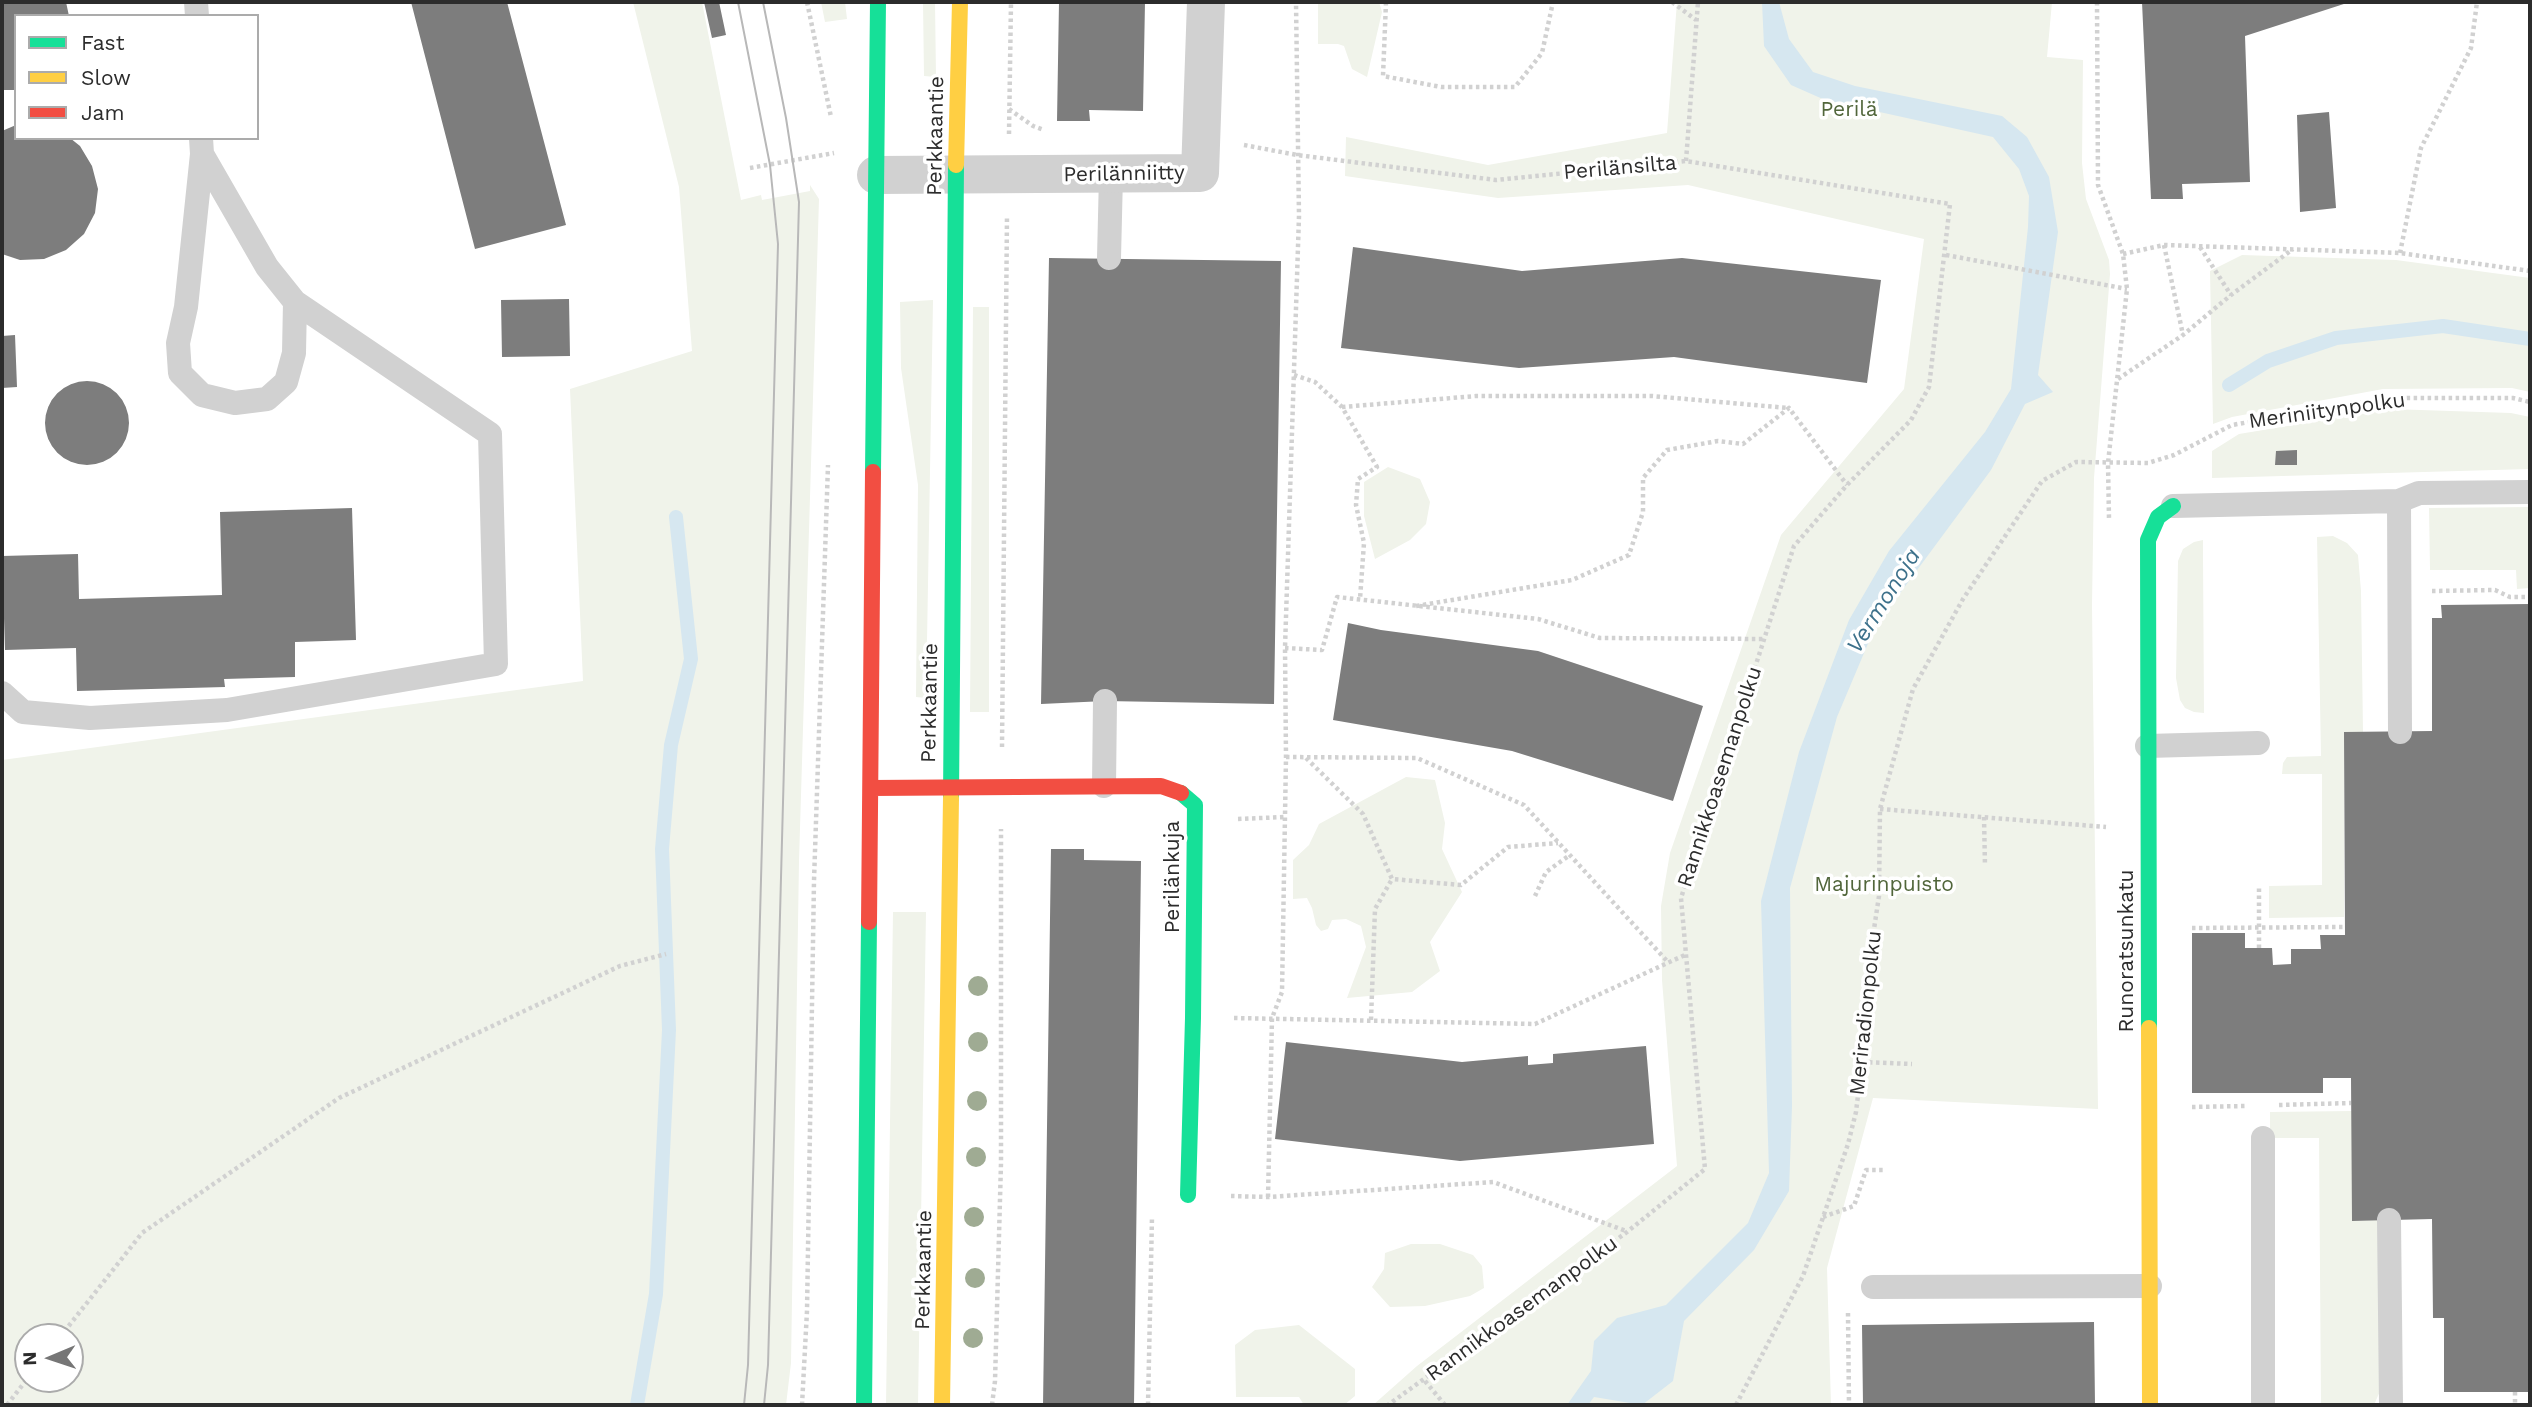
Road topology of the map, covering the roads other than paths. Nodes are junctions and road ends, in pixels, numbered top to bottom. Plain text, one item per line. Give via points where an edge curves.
1 (878, 2) edge
2 (960, 2) edge
3 (1206, 2) edge
4 (201, 146) edge
5 (876, 174) junction
6 (1111, 175) junction
7 (956, 176) junction
8 (1109, 258) dead end
9 (295, 302) junction
10 (2530, 492) edge
11 (2399, 501) junction
12 (2173, 506) joint
13 (2, 692) edge
14 (1105, 701) dead end
15 (2400, 732) dead end
16 (2258, 743) dead end
17 (2147, 747) junction
18 (950, 786) junction
19 (1104, 786) junction
20 (871, 788) junction
21 (2263, 1138) dead end
22 (1188, 1195) road end
23 (2389, 1220) dead end
24 (2150, 1286) junction
25 (1872, 1287) road end
26 (864, 1405) edge
27 (942, 1405) edge
28 (2150, 1405) edge
29 (2263, 1405) edge
30 (2391, 1405) edge

1 - 5 main road
2 - 7 main road, Perkkaantie
3 - 6 street, Perilänniitty via 1200,173
4 - 9 lane via 267,267
4 - 9 lane via 186,307 178,343 180,373 202,395 235,404 267,399 286,382 294,353
5 - 7 street, Perilänniitty
5 - 20 main road
6 - 7 street, Perilänniitty
6 - 8 lane
7 - 18 main road, Perkkaantie
9 - 13 lane via 490,434 496,664 227,710 117,717 23,712
10 - 11 lane via 2419,493
11 - 12 lane
11 - 15 lane
12 - 17 main road, Runoratsunkatu via 2158,517 2148,540
14 - 19 lane
16 - 17 lane
17 - 24 main road, Runoratsunkatu
18 - 19 main road, Perilänkuja
18 - 20 main road, Perilänkuja
18 - 27 main road, Perkkaantie
19 - 22 main road, Perilänkuja via 1161,786 1182,793 1195,805
20 - 26 main road
21 - 29 lane
23 - 30 lane
24 - 25 lane
24 - 28 main road, Runoratsunkatu

